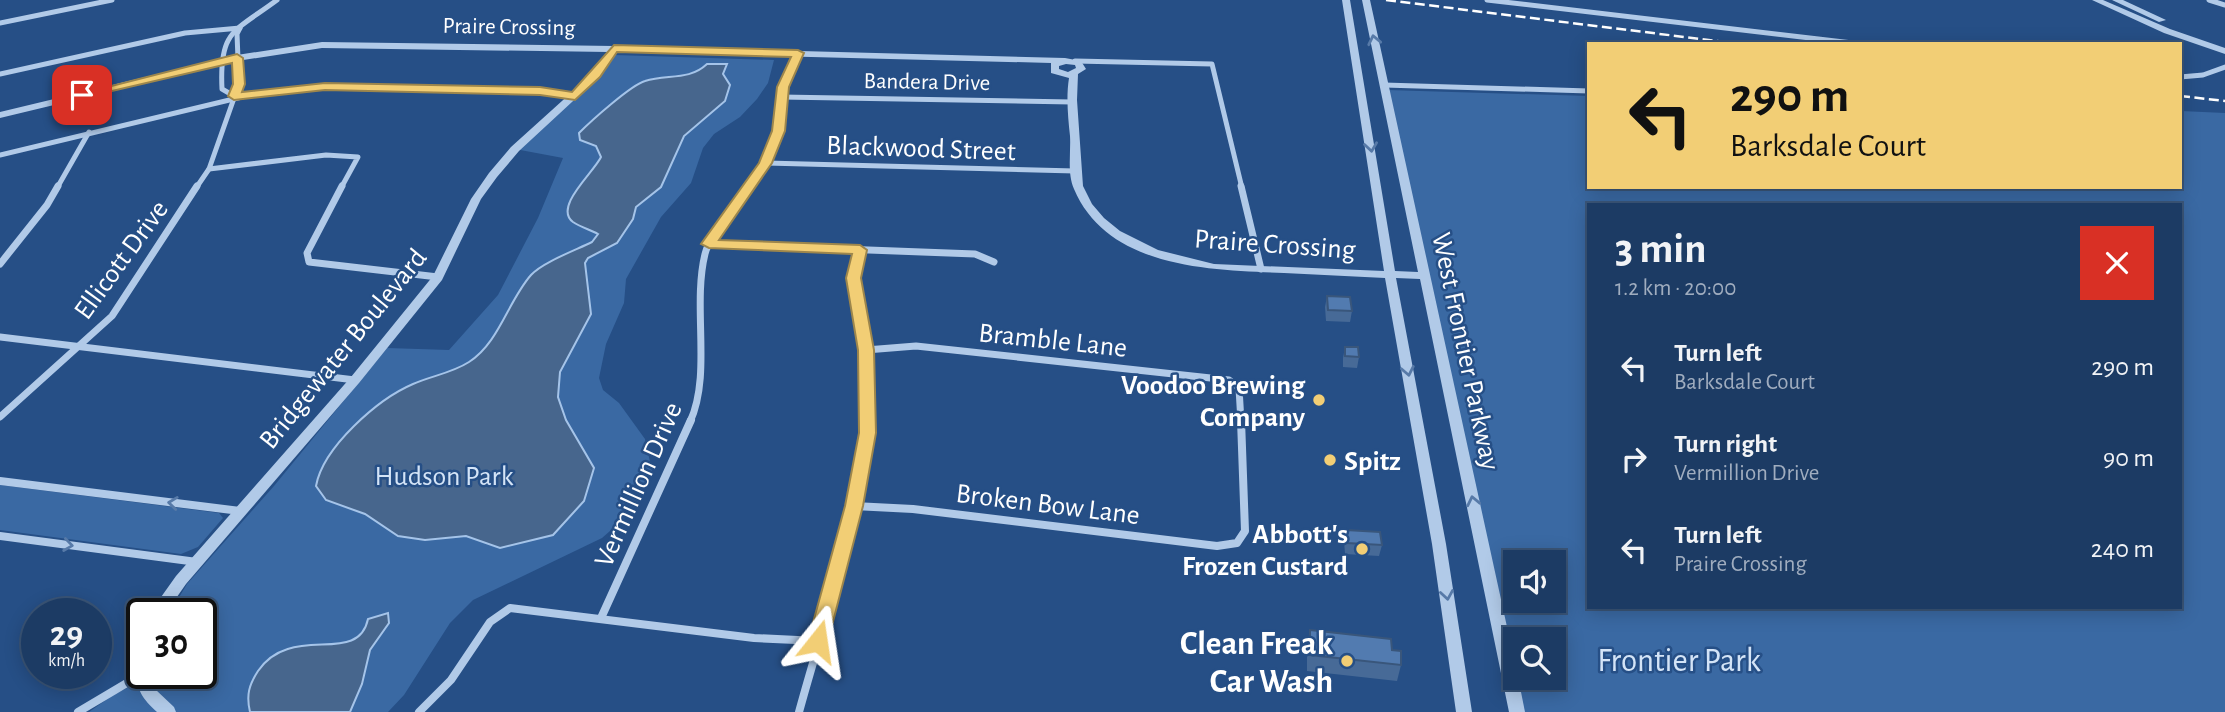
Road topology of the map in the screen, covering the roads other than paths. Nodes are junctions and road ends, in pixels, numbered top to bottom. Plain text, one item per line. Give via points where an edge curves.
1 (112, 0) edge
2 (277, 0) edge
3 (1346, 0) edge
4 (1366, 0) edge
5 (1487, 0) edge
6 (2096, 0) edge
7 (2116, 0) edge
8 (2209, 0) edge
9 (2225, 5) edge
10 (0, 23) edge
11 (240, 28) junction
12 (1844, 42) edge
13 (2225, 43) edge
14 (614, 49) junction
15 (2225, 51) edge
16 (798, 53) junction
17 (237, 58) junction
18 (1110, 60) junction
19 (219, 62) junction
20 (1058, 67) junction
21 (2225, 67) edge
22 (1077, 68) junction
23 (0, 74) edge
24 (2182, 78) edge
25 (1383, 83) junction
26 (1587, 91) edge
27 (234, 96) junction
28 (575, 96) junction
29 (1071, 96) junction
30 (781, 97) junction
31 (0, 115) edge
32 (89, 132) junction
33 (0, 155) edge
34 (766, 163) junction
35 (209, 169) junction
36 (1075, 171) junction
37 (709, 244) junction
38 (860, 250) junction
39 (994, 262) dead end
40 (0, 264) edge
41 (1261, 270) junction
42 (1390, 274) junction
43 (1426, 276) junction
44 (438, 277) junction
45 (0, 337) edge
46 (79, 348) junction
47 (866, 350) junction
48 (355, 380) junction
49 (0, 417) edge
50 (0, 481) edge
51 (854, 506) junction
52 (241, 511) junction
53 (0, 536) edge
54 (1237, 543) joint
55 (197, 562) junction
56 (170, 598) edge
57 (601, 618) junction
58 (818, 641) junction
59 (126, 684) edge
60 (147, 689) edge
61 (78, 712) edge
62 (168, 712) edge
63 (419, 712) edge
64 (799, 712) edge
65 (1464, 712) edge
66 (1517, 712) edge

1 - 10 street
2 - 11 street
3 -> 42 street, West Frontier Parkway
25 -> 4 street, West Frontier Parkway
5 - 12 street
6 - 15 street
7 - 13 street
8 - 9 street
11 - 17 street, Ellicott Drive
11 - 19 street via 222,43
11 - 23 street via 185,33
14 - 16 street, Praire Crossing
14 - 17 street, Praire Crossing via 353,44
14 - 28 street, Bridgewater Boulevard
16 - 20 street, Praire Crossing via 1026,61
16 - 30 street, Vermillion Drive
17 - 19 street, Praire Crossing
17 - 27 street, Ellicott Drive via 239,84
18 - 22 street
18 - 22 street
18 - 41 street via 1212,64
19 - 27 street via 222,89
19 - 31 street, Praire Crossing
20 - 22 street, Praire Crossing
20 - 29 street
21 - 24 street
22 - 29 street, Praire Crossing
25 - 26 street
25 - 43 street, West Frontier Parkway
27 - 28 street via 325,86 540,91
27 - 32 street
27 - 35 street, Ellicott Drive
28 - 44 street, Bridgewater Boulevard via 493,175 476,199
29 - 30 street, Bandera Drive
29 - 36 street, Praire Crossing
30 - 34 street, Vermillion Drive via 779,131
32 - 33 street
32 - 40 street via 47,205
34 - 36 street, Blackwood Street
34 - 37 street, Vermillion Drive
35 - 44 street via 326,155 358,157 307,253 310,262
35 - 46 street, Ellicott Drive via 112,316
36 - 41 street, Praire Crossing via 1085,204 1136,245 1186,263
37 - 38 street
37 - 57 street, Vermillion Drive via 699,286 699,384 693,415
38 - 39 street via 975,254
38 - 47 street via 854,278
41 - 42 street, Praire Crossing
42 - 43 street, Praire Crossing
42 -> 65 street, West Frontier Parkway
66 -> 43 street, West Frontier Parkway
44 - 48 street, Bridgewater Boulevard
45 - 46 street
46 - 48 street
46 - 49 street, Ellicott Drive
47 - 51 street via 869,420
47 - 54 street, Bramble Lane via 916,346 1221,377 1235,383 1240,395 1245,531
48 - 52 street, Bridgewater Boulevard
52 -> 50 street
51 - 54 street, Broken Bow Lane via 1217,546
51 - 58 street
52 - 55 street, Bridgewater Boulevard
53 -> 55 street
55 - 56 street, Bridgewater Boulevard
57 - 58 street via 754,638
57 - 63 street via 520,607 502,610 451,680
58 - 64 street
59 - 61 street
60 - 62 street

